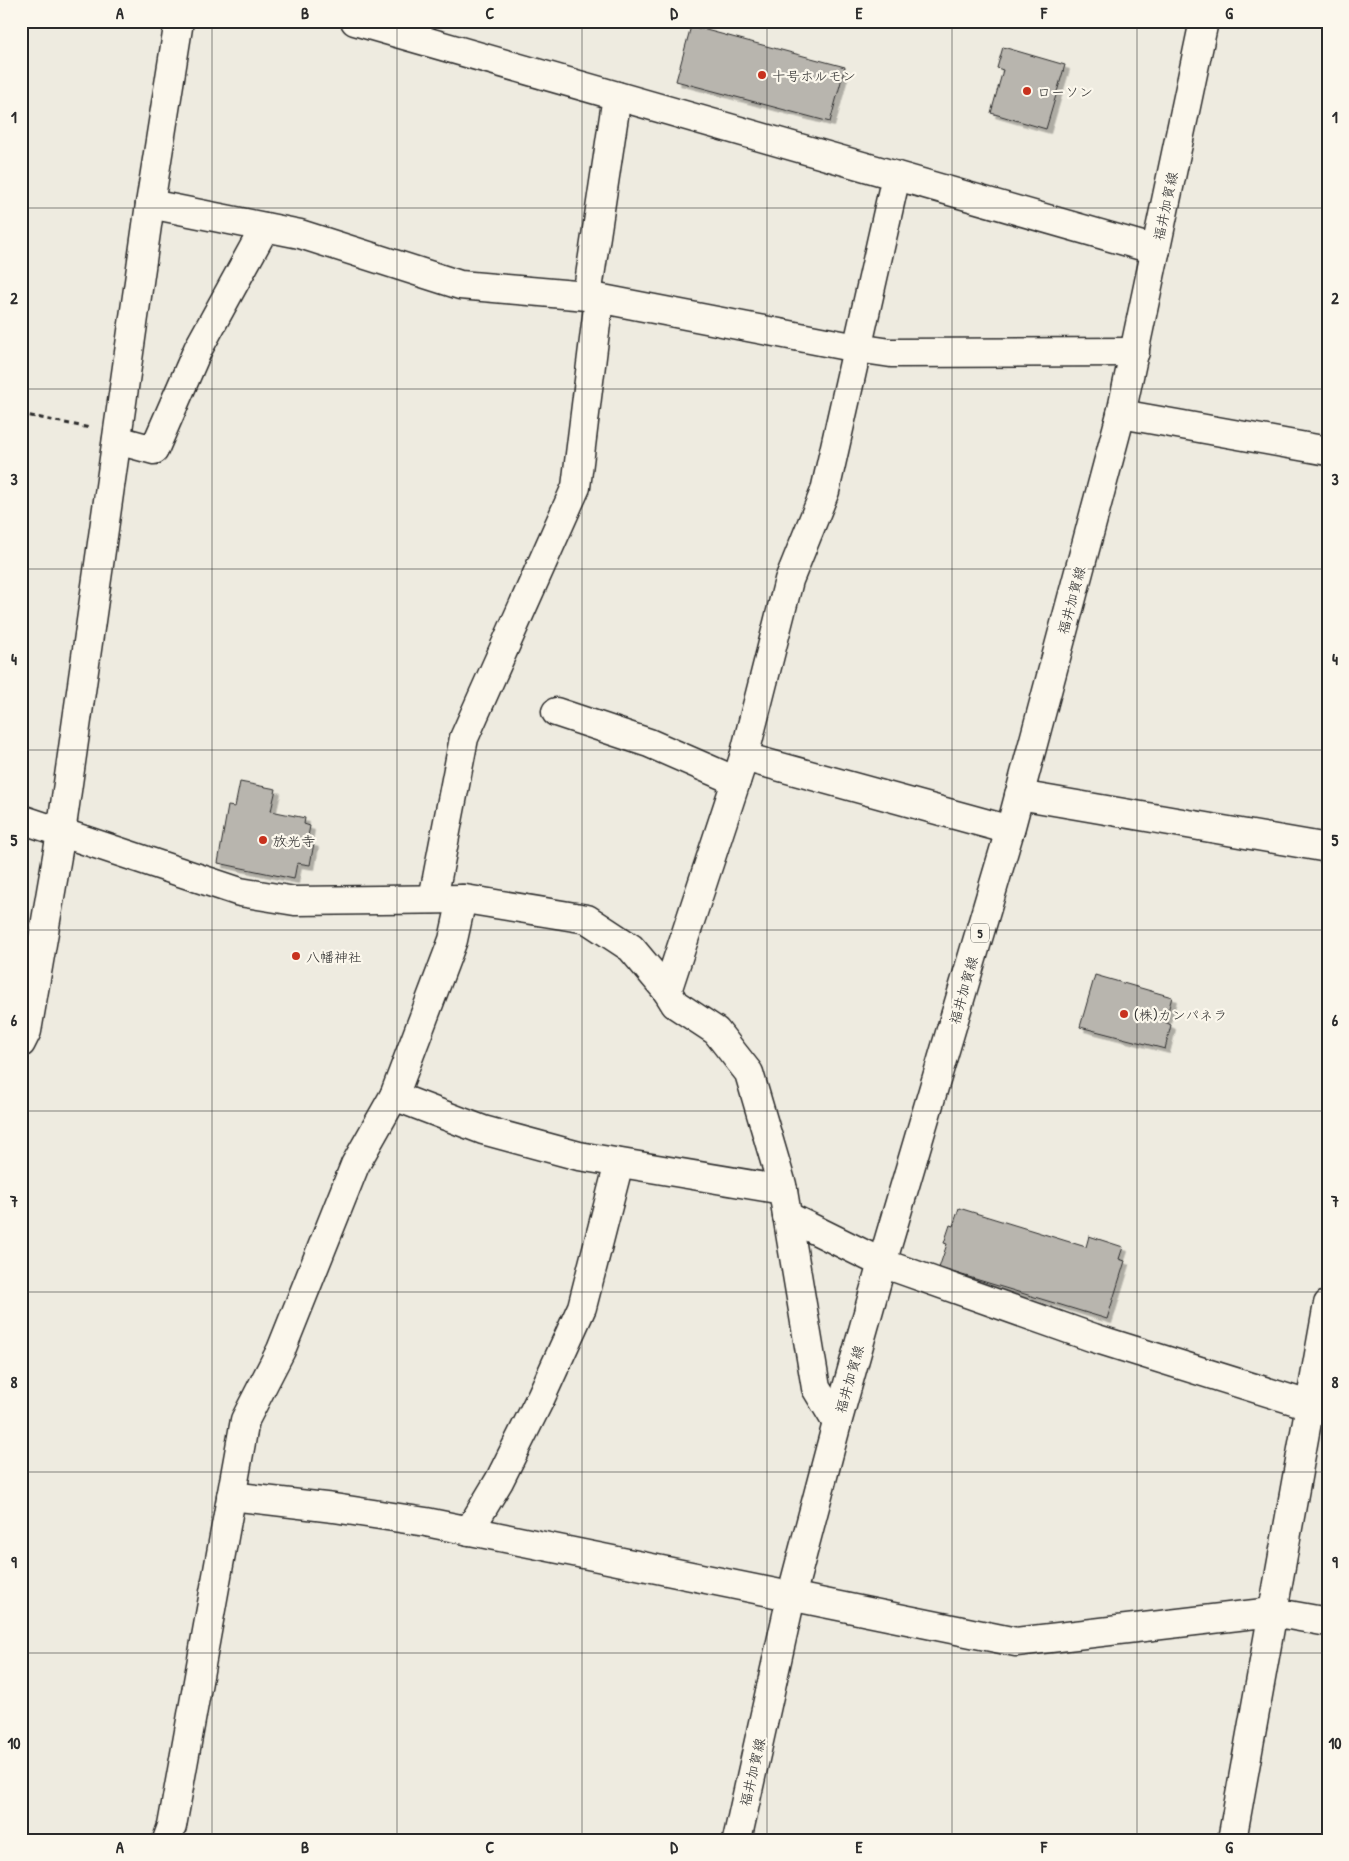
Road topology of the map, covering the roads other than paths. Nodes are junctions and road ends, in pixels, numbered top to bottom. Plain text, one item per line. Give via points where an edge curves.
1 (179, 21) edge
2 (355, 21) edge
3 (1204, 21) edge
4 (617, 96) junction
5 (896, 176) junction
6 (150, 204) junction
7 (265, 227) junction
8 (1156, 250) junction
9 (593, 297) junction
10 (857, 348) junction
11 (1135, 352) junction
12 (1121, 414) junction
13 (117, 437) junction
14 (1328, 451) edge
15 (556, 712) dead end
16 (740, 769) junction
17 (1019, 795) junction
18 (21, 819) edge
19 (1010, 830) junction
20 (61, 833) junction
21 (1328, 848) edge
22 (434, 899) junction
23 (462, 899) junction
24 (667, 990) junction
25 (21, 1043) edge
26 (394, 1096) junction
27 (619, 1162) junction
28 (785, 1203) junction
29 (882, 1263) junction
30 (1328, 1304) edge
31 (1309, 1405) junction
32 (837, 1423) junction
33 (231, 1496) junction
34 (470, 1531) junction
35 (791, 1597) junction
36 (1272, 1612) junction
37 (1328, 1622) edge
38 (167, 1840) edge
39 (737, 1840) edge
40 (1232, 1840) edge

1 - 6 street
2 - 4 street
3 - 8 street, 福井加賀線 / 5
4 - 5 street
4 - 9 street
5 - 8 street
5 - 10 street
6 - 7 street
6 - 13 street
7 - 9 street via 300,234 460,285
7 - 13 street via 198,349 154,450
8 - 11 street, 福井加賀線 / 5
9 - 10 street
9 - 22 street via 576,487 464,738
10 - 11 street via 891,353
10 - 16 street via 825,491 789,580
11 - 12 street, 福井加賀線 / 5
12 - 14 street
12 - 17 street, 福井加賀線 / 5
13 - 20 street
15 - 16 street
16 - 19 street
16 - 24 street
17 - 19 street, 福井加賀線 / 5
17 - 21 street
18 - 20 street
19 - 29 street, 福井加賀線 / 5
20 - 22 street via 240,892 295,901
20 - 25 street via 27,1031
22 - 23 street
23 - 24 street via 587,919 631,948
23 - 26 street via 453,940
24 - 28 street via 675,1004 716,1031 748,1073
26 - 27 street via 483,1130 579,1156
26 - 33 street via 356,1165 281,1350 245,1420
27 - 28 street
27 - 34 street via 582,1308 499,1481
28 - 29 street
28 - 32 street via 816,1388
29 - 31 street via 1094,1338
29 - 32 street, 福井加賀線 / 5
30 - 31 street
31 - 36 street
32 - 35 street, 福井加賀線 / 5
33 - 34 street via 334,1508
33 - 38 street
34 - 35 street
35 - 36 street via 1016,1642
35 - 39 street, 福井加賀線 / 5
36 - 37 street
36 - 40 street

